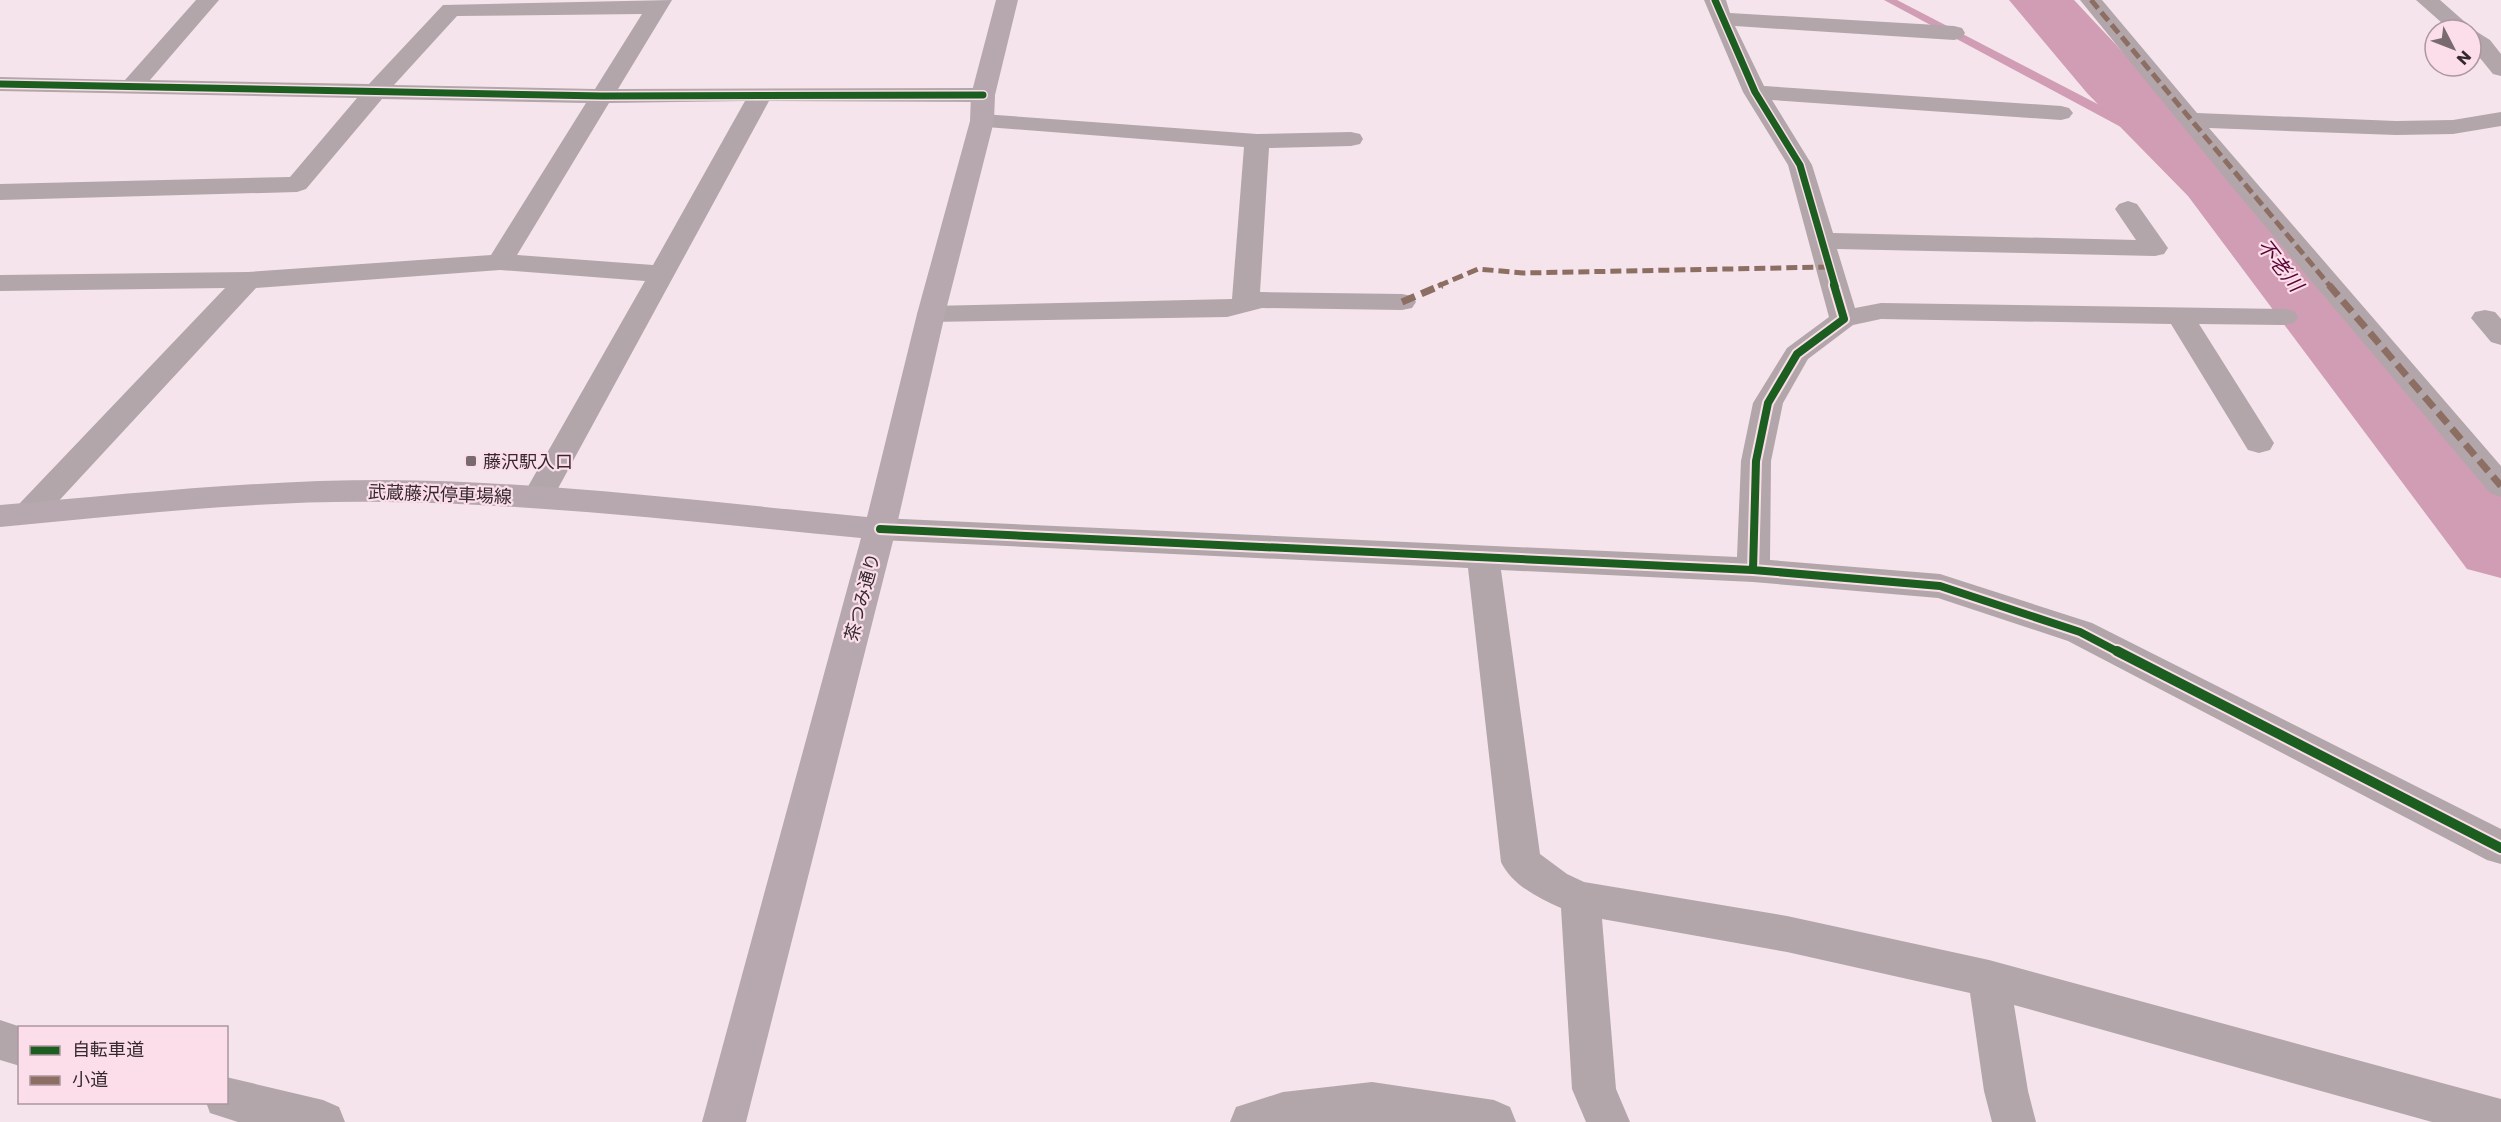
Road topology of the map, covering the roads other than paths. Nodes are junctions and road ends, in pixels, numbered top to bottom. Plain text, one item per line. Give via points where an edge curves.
1 (208, 0) edge
2 (1007, 0) edge
3 (2091, 0) edge
4 (2427, 0) edge
5 (658, 3) edge
6 (1719, 10) edge
7 (2449, 18) edge
8 (1953, 33) dead end
9 (2483, 46) edge
10 (2501, 69) edge
11 (0, 84) edge
12 (132, 86) junction
13 (1755, 92) junction
14 (374, 93) junction
15 (760, 94) junction
16 (602, 96) junction
17 (983, 108) junction
18 (2061, 113) dead end
19 (2501, 119) edge
20 (2190, 120) junction
21 (1351, 139) dead end
22 (1257, 141) junction
23 (0, 192) edge
24 (2128, 209) dead end
25 (1822, 241) junction
26 (500, 262) junction
27 (662, 274) junction
28 (248, 280) junction
29 (0, 283) edge
30 (1402, 302) dead end
31 (1245, 305) junction
32 (931, 314) junction
33 (2180, 316) junction
34 (2284, 317) dead end
35 (1844, 319) junction
36 (2259, 443) dead end
37 (2501, 486) edge
38 (538, 497) junction
39 (31, 511) junction
40 (0, 516) edge
41 (880, 530) junction
42 (1483, 558) junction
43 (1753, 570) junction
44 (2501, 848) edge
45 (1580, 898) junction
46 (1989, 979) junction
47 (0, 1040) edge
48 (18, 1045) edge
49 (228, 1098) edge
50 (2501, 1120) edge
51 (323, 1122) edge
52 (724, 1122) edge
53 (1252, 1122) edge
54 (1494, 1122) edge
55 (1608, 1122) edge
56 (2014, 1122) edge

1 - 12 street
2 - 17 main road, 茶つみ通り
3 - 20 street
4 - 7 street
5 - 14 street via 451,10
5 - 16 street
6 - 8 street
6 - 13 street
9 - 10 street
11 - 12 street
12 - 14 street
13 - 18 street
13 - 25 street via 1800,165
14 - 16 street
14 - 23 street via 297,184
15 - 16 street
15 - 17 street
15 - 27 street
16 - 26 street
17 - 22 street
17 - 32 main road, 茶つみ通り
19 - 20 street via 2453,127 2396,128
20 - 37 street
21 - 22 street
22 - 31 street
24 - 25 street via 2155,249
25 - 35 street
26 - 27 street
26 - 28 street
27 - 38 street
28 - 29 street
28 - 39 street
30 - 31 street via 1262,300
31 - 32 street via 1227,309
32 - 41 main road, 茶つみ通り
33 - 34 street
33 - 35 street via 1881,311
33 - 36 street
35 - 43 street via 1797,354 1768,403 1756,460
38 - 39 main road, 武蔵藤沢停車場線 via 386,491 257,493
38 - 41 main road, 武蔵藤沢停車場線
39 - 40 main road, 武蔵藤沢停車場線
41 - 42 street
41 - 52 main road, 茶つみ通り
42 - 43 street
42 - 45 street via 1521,862 1553,886
43 - 44 street via 1940,586 2080,632
45 - 46 street via 1787,934
45 - 55 street via 1594,1089
46 - 50 street
46 - 56 street
47 - 48 street
49 - 51 street
53 - 54 street via 1283,1113 1372,1103

